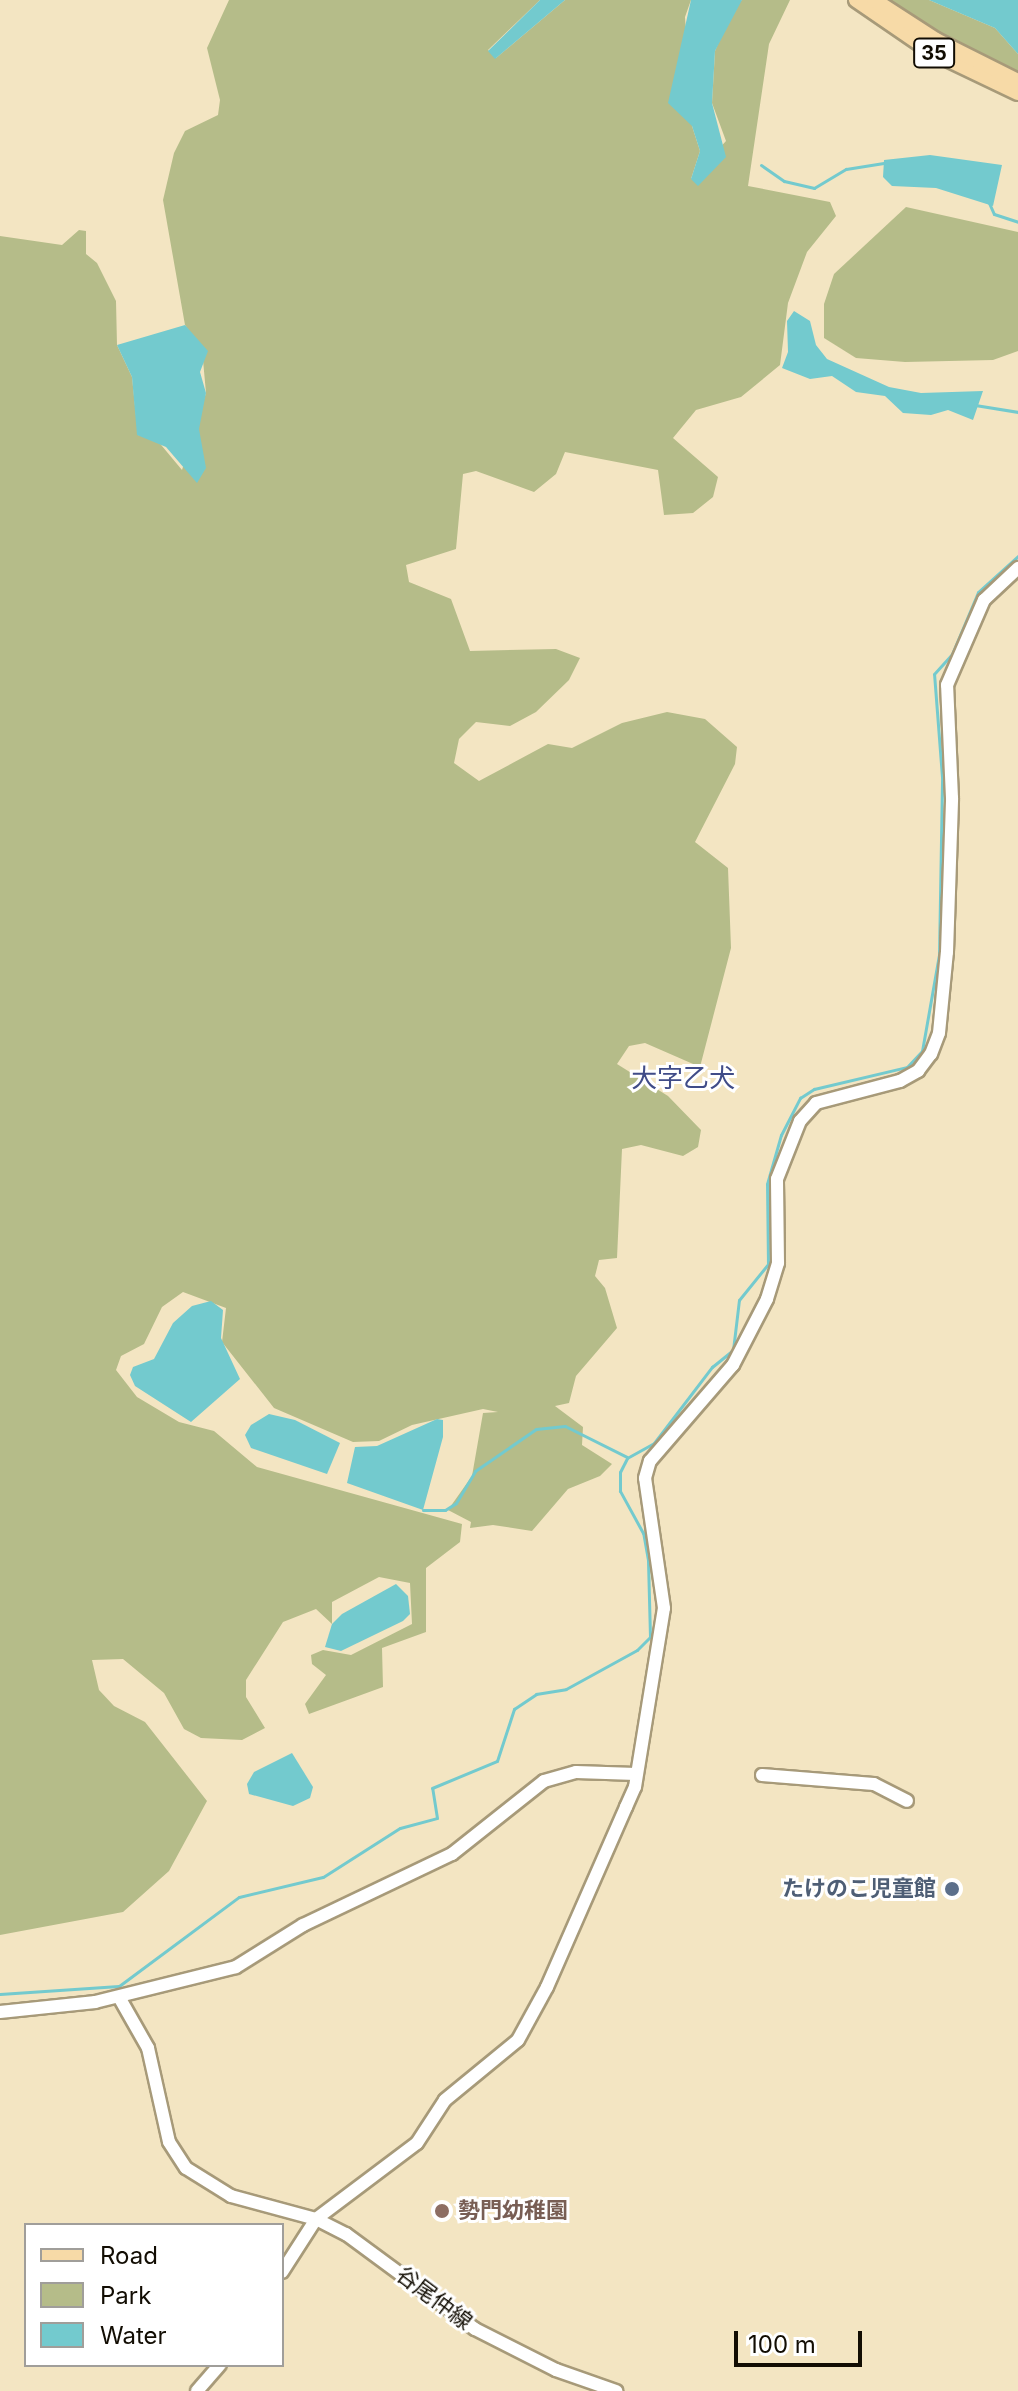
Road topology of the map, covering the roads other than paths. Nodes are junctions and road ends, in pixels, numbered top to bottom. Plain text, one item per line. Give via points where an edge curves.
1 (856, 0) edge
2 (874, 0) edge
3 (1018, 81) edge
4 (1018, 93) edge
5 (1018, 568) edge
6 (636, 1774) junction
7 (762, 1775) dead end
8 (907, 1801) dead end
9 (119, 1997) junction
10 (0, 2012) edge
11 (316, 2219) junction
12 (284, 2269) edge
13 (218, 2367) edge
14 (197, 2391) edge
15 (616, 2391) edge

1 - 4 main road, 35 via 932,52
2 - 3 main road, 35 via 936,40
5 - 6 street via 984,600 947,685 952,798 947,952 939,1033 931,1054 918,1071 900,1081 816,1103 800,1121 777,1179 778,1263 767,1299 733,1365 650,1461 645,1478 664,1608
6 - 9 street via 576,1772 544,1781 452,1854 303,1925 236,1967
6 - 11 street via 566,1944 518,2040 445,2100 417,2143
7 - 8 street via 874,1784
9 - 10 street
9 - 11 street, 谷尾仲線 via 148,2048 169,2142 186,2168 231,2196
11 - 12 street
11 - 15 street, 谷尾仲線 via 346,2234 496,2341
13 - 14 street

